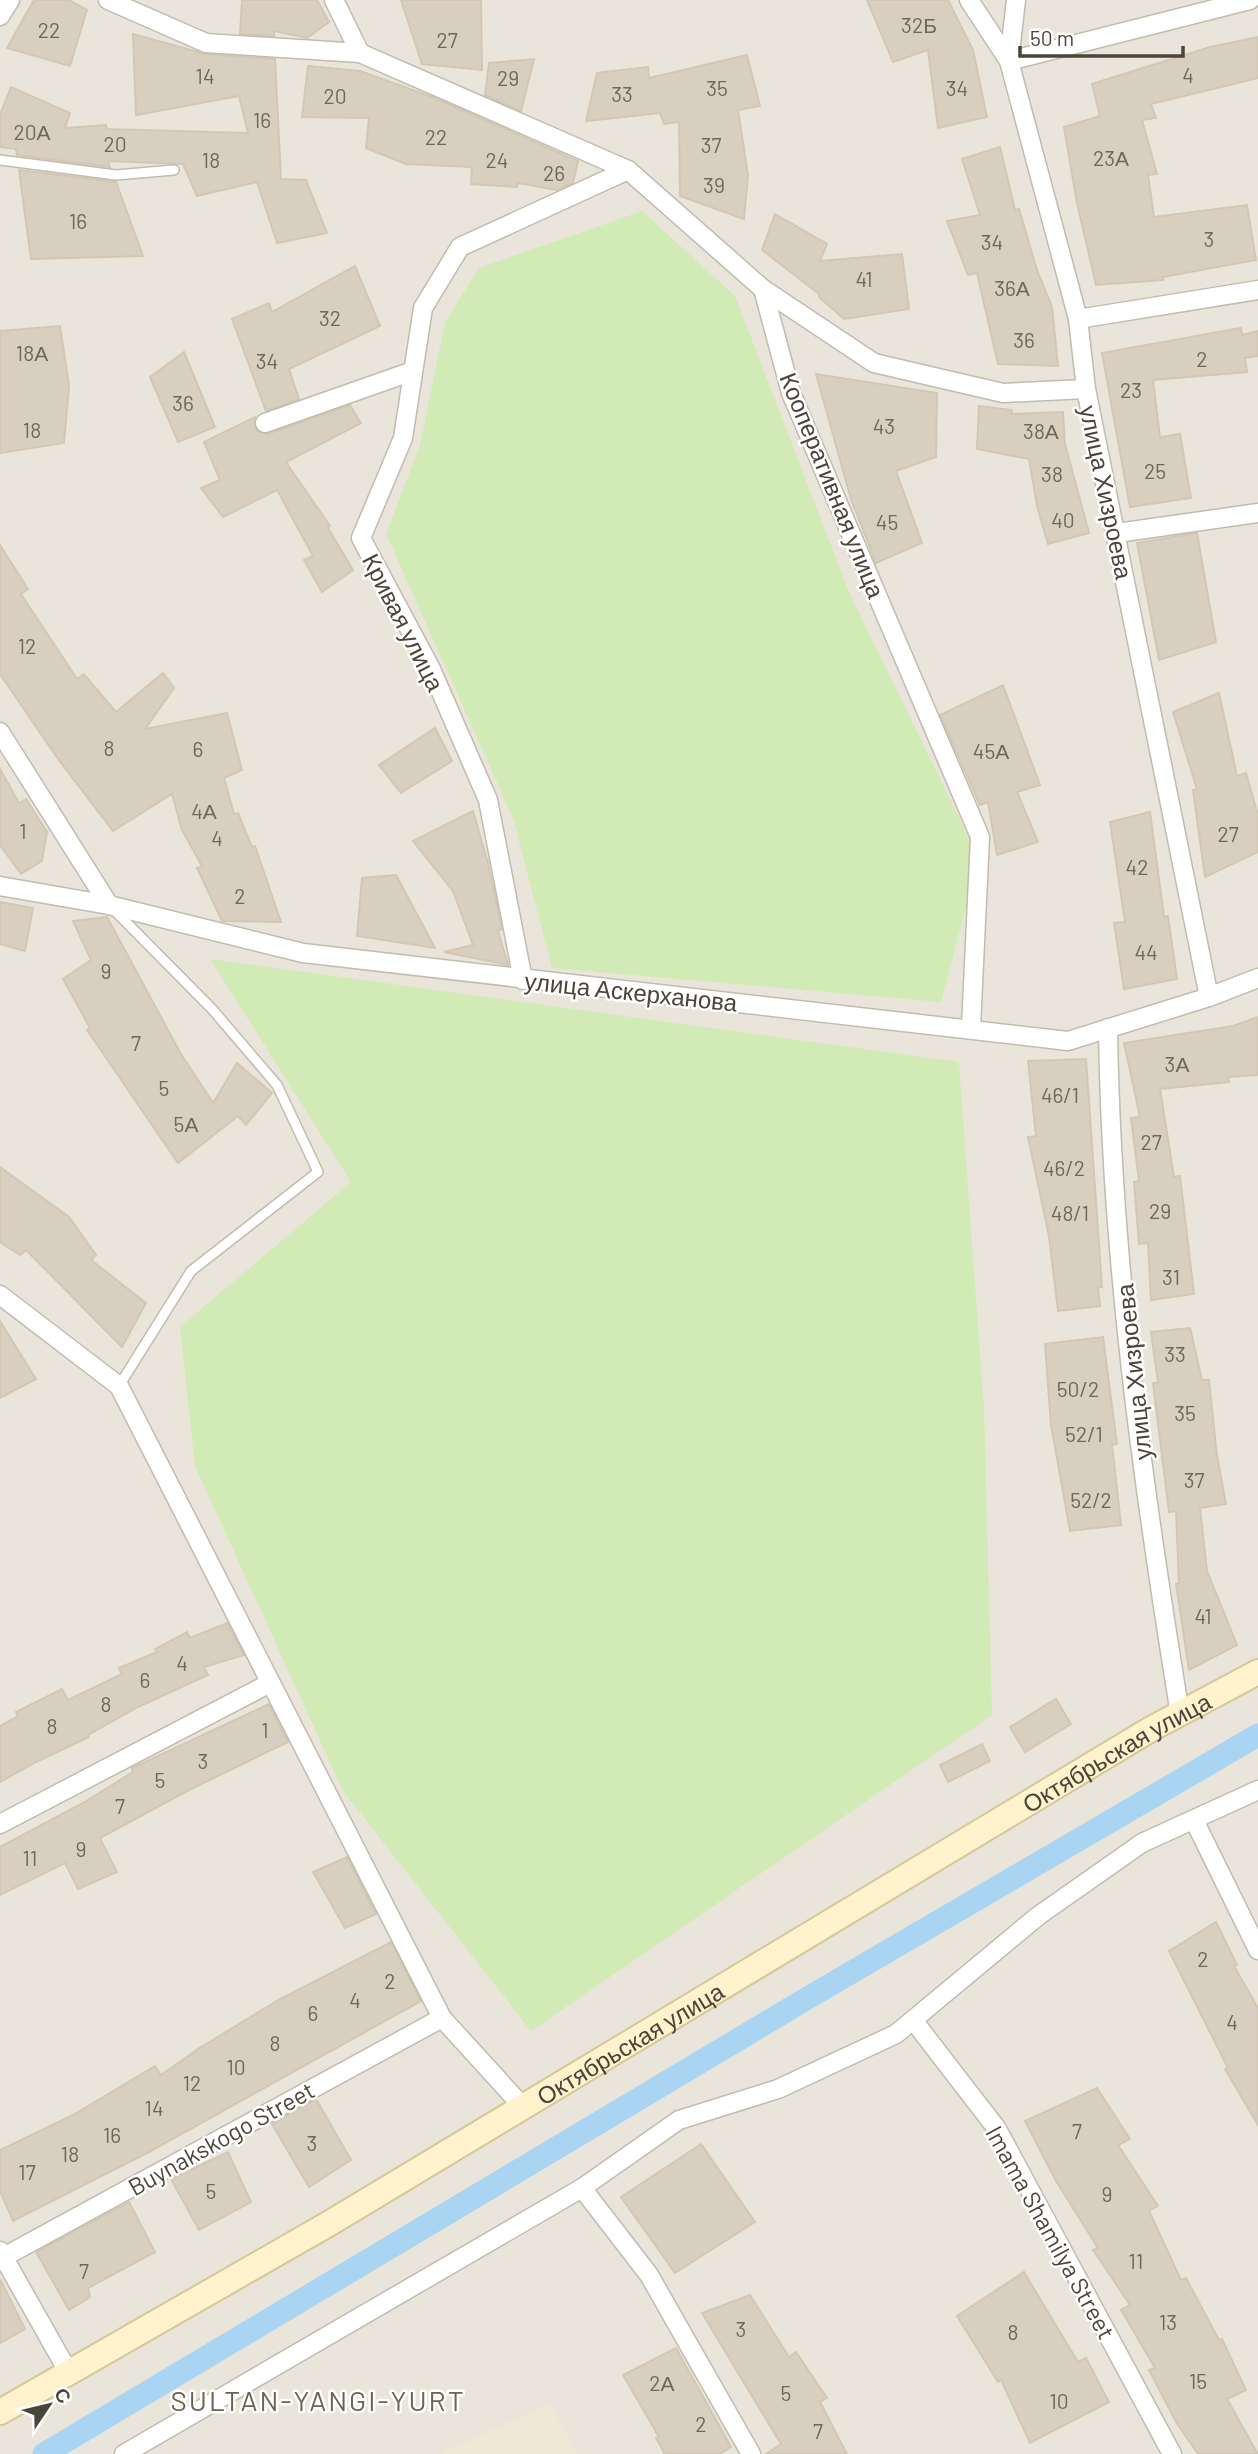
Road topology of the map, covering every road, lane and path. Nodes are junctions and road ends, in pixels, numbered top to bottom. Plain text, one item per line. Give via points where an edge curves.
1 (10, 0) edge
2 (108, 0) edge
3 (334, 0) edge
4 (969, 0) edge
5 (1016, 0) edge
6 (1250, 0) edge
7 (0, 16) edge
8 (360, 53) junction
9 (1009, 61) junction
10 (0, 160) edge
11 (174, 170) dead end
12 (628, 170) junction
13 (763, 289) junction
14 (1258, 290) edge
15 (1078, 319) junction
16 (413, 371) junction
17 (1086, 389) junction
18 (265, 423) dead end
19 (1258, 513) edge
20 (1117, 533) junction
21 (0, 732) edge
22 (0, 887) edge
23 (109, 905) junction
24 (1258, 978) edge
25 (523, 980) junction
26 (1209, 998) junction
27 (971, 1027) junction
28 (1108, 1028) junction
29 (0, 1296) edge
30 (119, 1386) junction
31 (1258, 1672) edge
32 (270, 1683) junction
33 (1180, 1714) junction
34 (1258, 1790) edge
35 (1194, 1820) junction
36 (0, 1824) edge
37 (1258, 1950) edge
38 (442, 2018) junction
39 (913, 2020) junction
40 (523, 2107) junction
41 (582, 2188) junction
42 (1, 2256) edge
43 (69, 2373) junction
44 (0, 2412) edge
45 (124, 2454) edge
46 (751, 2454) edge
47 (1172, 2454) edge

1 - 7 street
2 - 8 street via 206,43
3 - 8 street
4 - 9 street, улица Хизроева
5 - 9 street
6 - 9 street
8 - 12 street
9 - 15 street, улица Хизроева
10 - 11 lane via 116,175
12 - 13 street
12 - 16 street, Кривая улица via 460,247 423,308
13 - 17 street via 874,363 1003,393
13 - 27 street, Кооперативная улица via 791,394 980,837
14 - 15 street
15 - 17 street, улица Хизроева
16 - 18 street
16 - 25 street, Кривая улица via 402,438 361,538 430,669 488,800
17 - 20 street, улица Хизроева
19 - 20 street
20 - 26 street, улица Хизроева
21 - 23 street
22 - 23 street, улица Аскерханова
23 - 25 street, улица Аскерханова via 303,953
23 - 30 lane via 212,1009 277,1085 318,1172 191,1271
24 - 26 street, улица Аскерханова
25 - 27 street, улица Аскерханова
26 - 28 street, улица Аскерханова
27 - 28 street, улица Аскерханова via 1068,1041
28 - 33 street, улица Хизроева via 1110,1145 1149,1525
29 - 30 street
30 - 32 street
31 - 33 street, Октябрьская улица
32 - 36 street
32 - 38 street
33 - 40 street, Октябрьская улица
34 - 35 street
35 - 37 street
35 - 39 street via 1142,1843 1048,1908
38 - 40 street
38 - 42 street, Buynakskogo Street
39 - 41 street via 895,2035 778,2089 679,2120
39 - 47 street, Imama Shamilya Street via 997,2129
40 - 43 street, Октябрьская улица
41 - 45 street
41 - 46 street via 649,2276
42 - 43 street
43 - 44 street, Октябрьская улица

